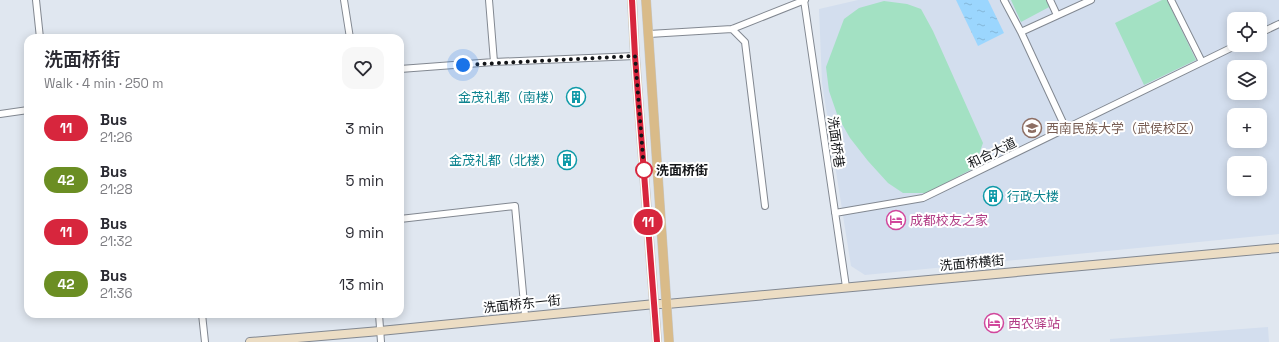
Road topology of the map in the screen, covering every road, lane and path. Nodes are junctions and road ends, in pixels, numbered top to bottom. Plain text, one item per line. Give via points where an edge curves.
1 (36, 0) edge
2 (344, 0) edge
3 (489, 0) edge
4 (632, 0) edge
5 (646, 0) edge
6 (804, 0) edge
7 (1004, 0) edge
8 (1050, 0) edge
9 (1091, 0) edge
10 (1170, 0) edge
11 (1057, 15) junction
12 (1279, 24) edge
13 (732, 29) junction
14 (1267, 30) edge
15 (1021, 32) junction
16 (40, 34) edge
17 (349, 34) edge
18 (649, 34) junction
19 (1227, 50) edge
20 (635, 56) junction
21 (494, 62) junction
22 (1202, 62) junction
23 (404, 69) edge
24 (24, 111) edge
25 (0, 114) edge
26 (1066, 129) junction
27 (765, 206) dead end
28 (835, 213) junction
29 (404, 219) edge
30 (1279, 248) edge
31 (846, 287) junction
32 (655, 304) junction
33 (667, 304) junction
34 (526, 315) junction
35 (202, 318) edge
36 (379, 318) edge
37 (380, 331) junction
38 (204, 342) edge
39 (250, 342) edge
40 (381, 342) edge
41 (657, 342) edge
42 (670, 342) edge

1 - 16 street
2 - 17 street
3 - 21 street
4 - 20 main road
5 - 18 main road
6 - 13 street
6 - 28 street, 洗面桥巷
7 - 15 street
8 - 11 street
9 - 11 street
10 - 22 street
11 - 15 street
12 - 14 street
13 - 18 street
13 - 27 street via 745,42
15 - 26 street
18 - 33 main road
19 - 22 street, 和合大道
20 - 21 street
20 - 32 main road
21 - 23 street
22 - 26 street, 和合大道
24 - 25 street
26 - 28 street, 和合大道 via 923,198
28 - 31 street, 洗面桥巷
29 - 34 street via 515,206
30 - 31 street, 洗面桥横街
31 - 33 street, 洗面桥横街
32 - 33 street, 洗面桥东一街
32 - 34 street, 洗面桥东一街
32 - 41 main road
33 - 42 main road
34 - 37 street, 洗面桥东一街
35 - 38 street
36 - 37 street
37 - 39 street, 洗面桥东一街
37 - 40 street

